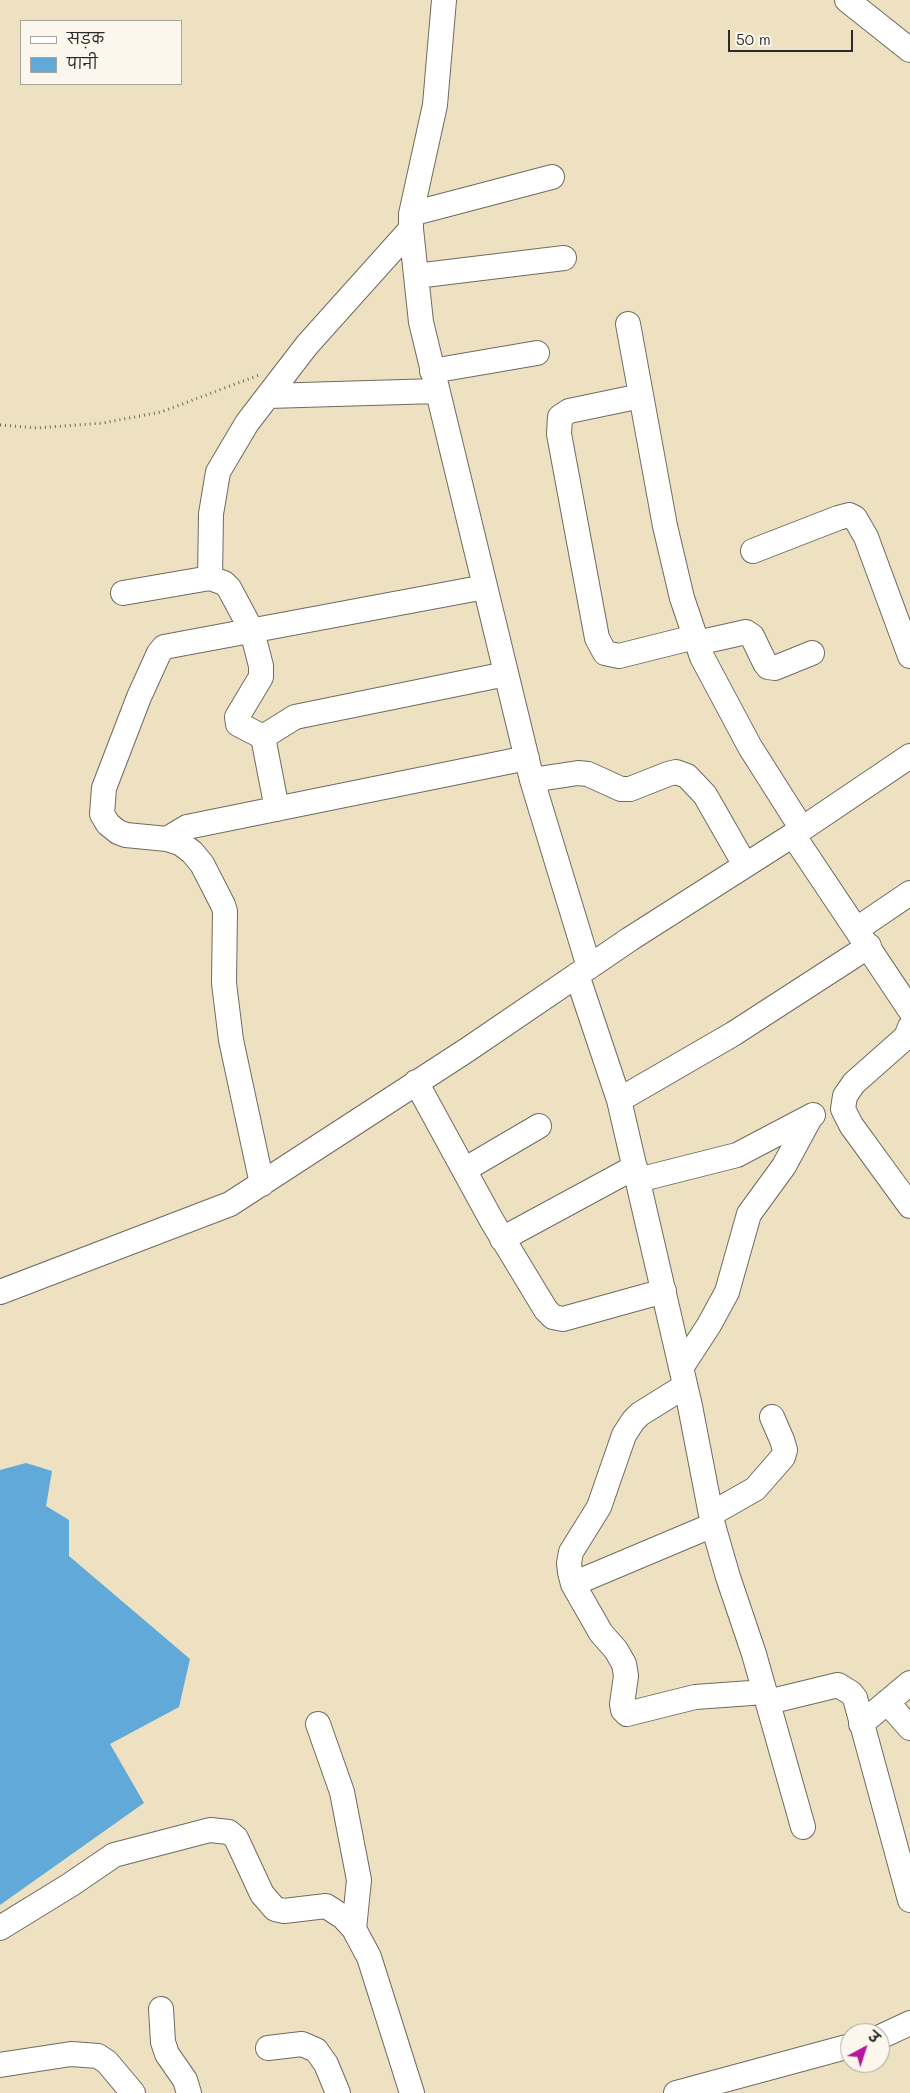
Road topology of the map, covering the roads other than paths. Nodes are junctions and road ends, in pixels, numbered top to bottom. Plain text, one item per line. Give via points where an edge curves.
1 (444, 0) edge
2 (847, 0) edge
3 (910, 50) edge
4 (552, 177) dead end
5 (411, 222) junction
6 (564, 258) dead end
7 (416, 276) junction
8 (628, 324) dead end
9 (537, 353) dead end
10 (435, 381) junction
11 (268, 396) junction
12 (641, 396) junction
13 (753, 551) dead end
14 (210, 578) junction
15 (485, 587) junction
16 (123, 592) dead end
17 (252, 631) junction
18 (696, 640) junction
19 (812, 653) dead end
20 (910, 656) edge
21 (506, 674) junction
22 (263, 736) junction
23 (910, 756) edge
24 (530, 769) junction
25 (277, 809) junction
26 (798, 832) junction
27 (167, 839) junction
28 (745, 866) junction
29 (910, 893) edge
30 (863, 937) junction
31 (583, 971) junction
32 (910, 1012) edge
33 (416, 1082) junction
34 (845, 1096) junction
35 (619, 1100) junction
36 (811, 1116) junction
37 (540, 1126) dead end
38 (464, 1170) junction
39 (636, 1173) junction
40 (262, 1184) junction
41 (910, 1206) edge
42 (502, 1239) junction
43 (664, 1291) junction
44 (0, 1292) edge
45 (683, 1377) junction
46 (772, 1417) dead end
47 (712, 1519) junction
48 (573, 1584) junction
49 (910, 1683) edge
50 (766, 1697) junction
51 (887, 1702) junction
52 (318, 1724) dead end
53 (861, 1724) junction
54 (910, 1728) edge
55 (900, 1824) edge
56 (803, 1827) dead end
57 (910, 1900) edge
58 (0, 1928) edge
59 (354, 1928) junction
60 (161, 2010) dead end
61 (910, 2023) edge
62 (890, 2032) edge
63 (268, 2048) dead end
64 (840, 2049) edge
65 (0, 2064) edge
66 (133, 2093) edge
67 (189, 2093) edge
68 (338, 2093) edge
69 (412, 2093) edge
70 (676, 2093) edge

1 - 5 street via 435,105
2 - 3 street
4 - 5 street
5 - 7 street
5 - 11 street
6 - 7 street
7 - 10 street via 421,322
8 - 12 street
9 - 10 street
10 - 11 street
10 - 15 street
11 - 14 street via 247,423 218,472 211,514
12 - 18 street via 665,526
12 - 18 street via 569,412 560,417 559,434 597,638 605,653 619,656
13 - 20 street via 838,518 849,515 855,518 866,537
14 - 16 street
14 - 17 street via 229,588
15 - 17 street
15 - 21 street
17 - 22 street via 259,651 260,677 237,717 238,724
17 - 27 street via 164,647 139,697 104,788 102,814 118,832
18 - 19 street via 746,632 752,636 768,667 775,668
18 - 26 street via 705,664
21 - 22 street via 294,717
21 - 24 street
22 - 25 street
23 - 26 street
24 - 25 street
24 - 28 street via 588,774 630,789 676,772 687,776 705,795
24 - 31 street
25 - 27 street via 187,827
26 - 28 street
26 - 30 street
27 - 40 street via 192,852 217,891 225,911 224,983 231,1040
28 - 31 street
29 - 30 street
30 - 32 street
30 - 35 street via 733,1034
31 - 33 street
31 - 35 street
32 - 34 street via 906,1037 854,1083
33 - 38 street
33 - 40 street
34 - 36 street
34 - 41 street via 843,1109 851,1125
35 - 39 street
36 - 39 street via 737,1155
36 - 45 street via 784,1166 748,1214 727,1292
37 - 38 street
38 - 42 street
39 - 42 street
39 - 43 street
40 - 44 street via 230,1204
42 - 43 street via 553,1317 563,1318
43 - 45 street
45 - 47 street
45 - 48 street via 628,1428 599,1507 571,1552 569,1563
46 - 47 street via 785,1450 783,1457 755,1489
47 - 48 street
47 - 50 street
48 - 50 street via 601,1633 624,1664 626,1676 622,1704 627,1714 695,1697
49 - 51 street
50 - 53 street via 838,1685 848,1689 854,1698
50 - 56 street
51 - 53 street
51 - 54 street
52 - 59 street via 342,1792 359,1880
53 - 55 street
55 - 57 street
58 - 59 street via 114,1855 218,1829 236,1838 262,1894 275,1909 284,1911 326,1906 343,1916
59 - 69 street via 369,1957
60 - 67 street via 167,2054 185,2080
61 - 62 street
63 - 68 street via 302,2044 316,2050 326,2064
64 - 70 street
65 - 66 street via 71,2054 98,2056

